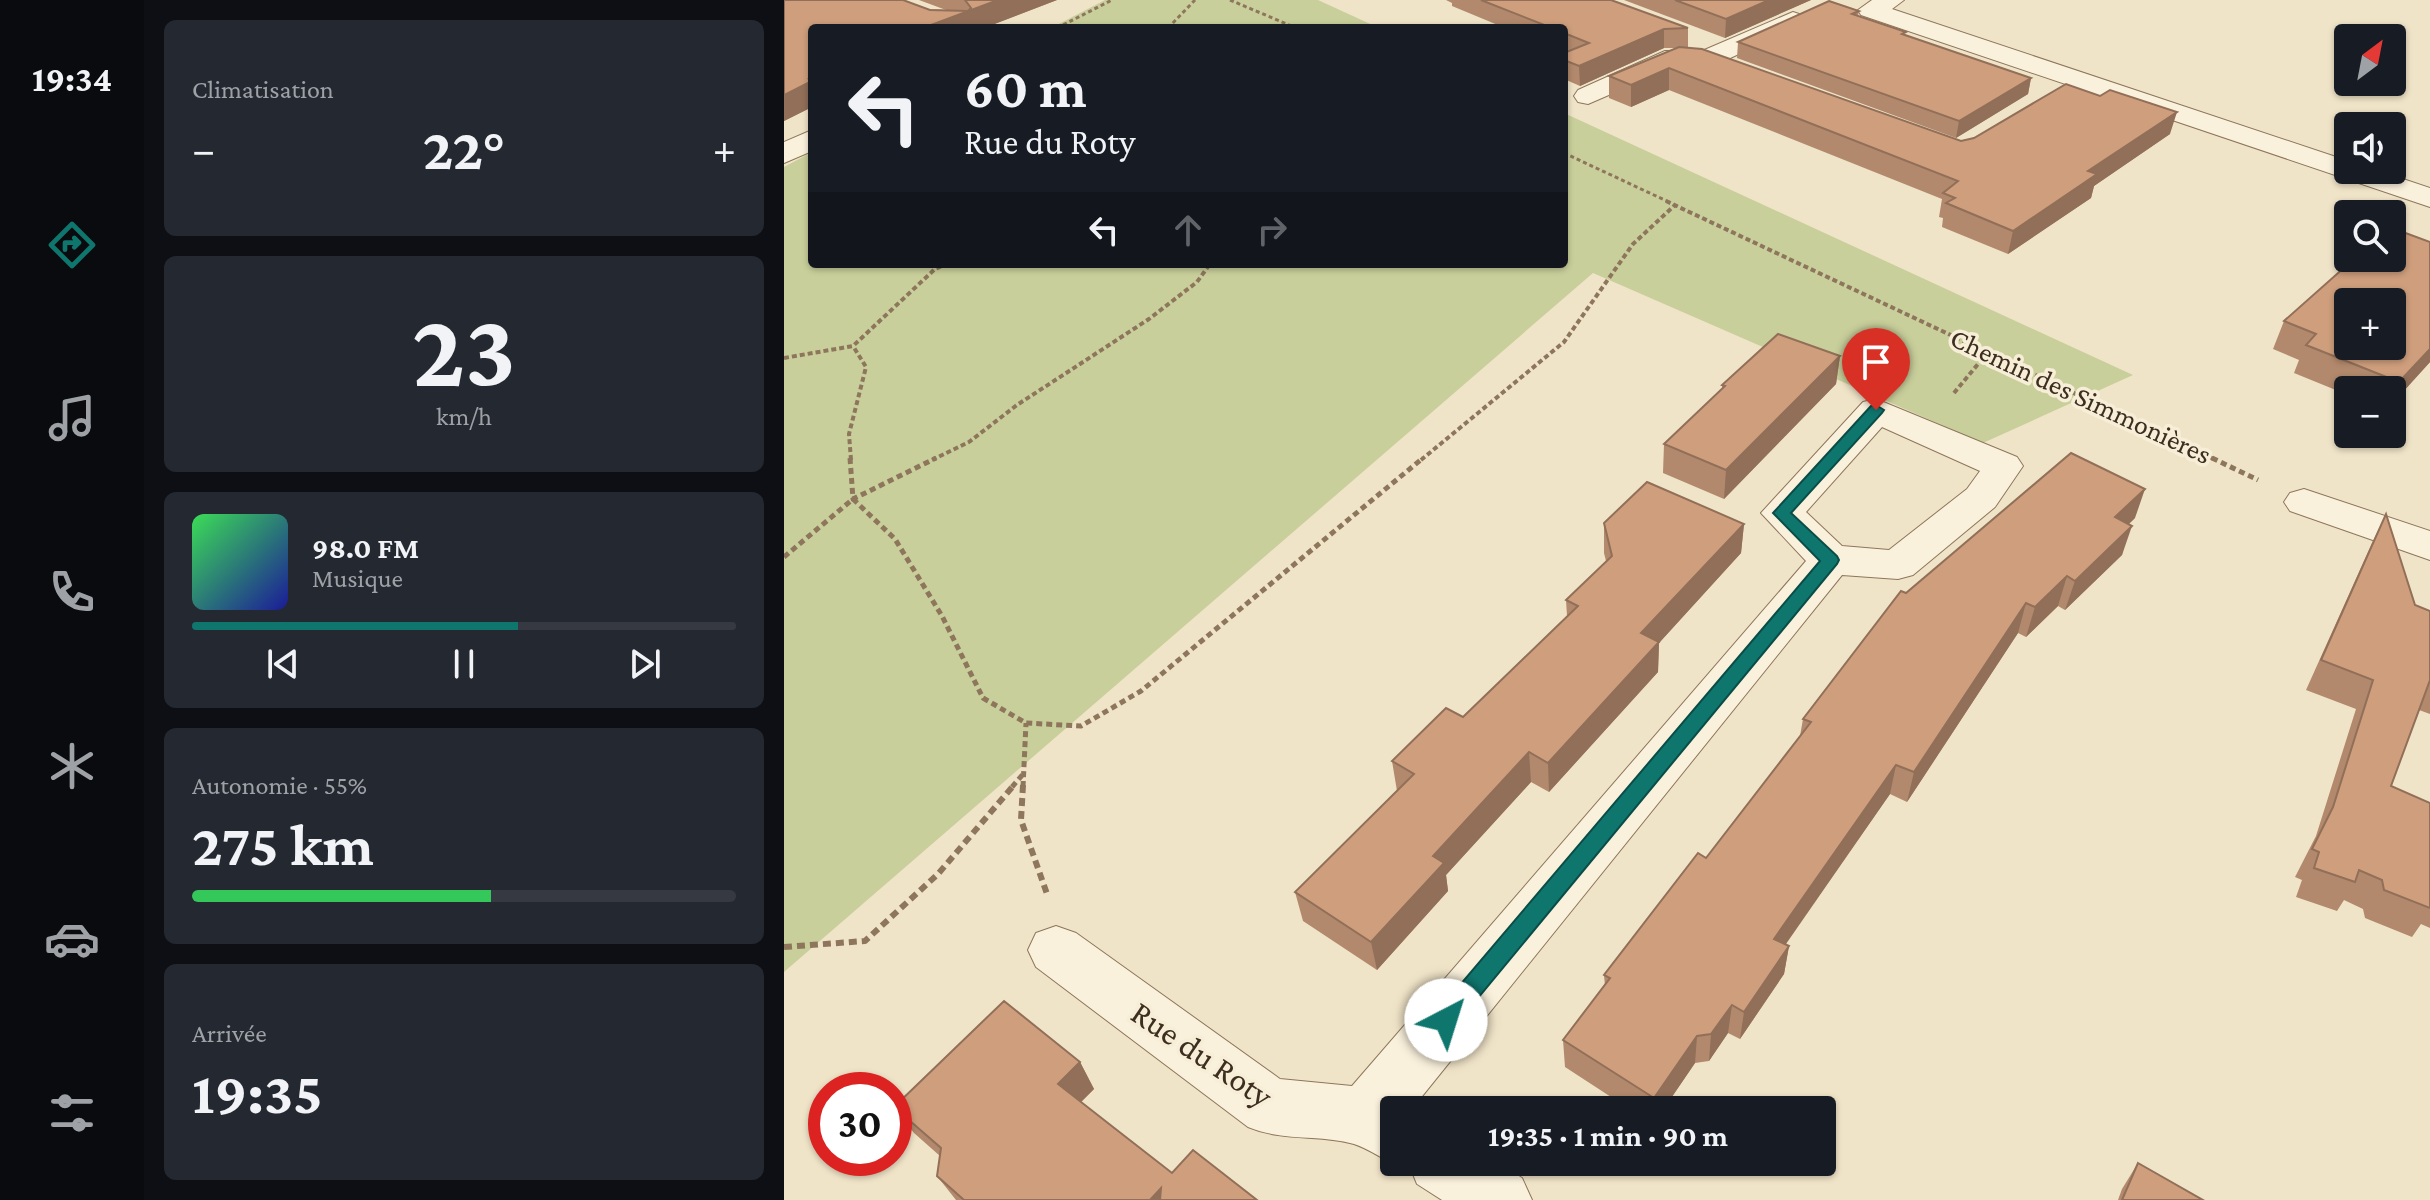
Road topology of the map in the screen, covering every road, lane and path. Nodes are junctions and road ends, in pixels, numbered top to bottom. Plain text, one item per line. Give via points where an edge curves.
1 (1112, 0) edge
2 (1195, 0) edge
3 (1230, 0) edge
4 (1252, 0) edge
5 (1241, 5) junction
6 (1870, 6) edge
7 (1810, 13) edge
8 (1065, 24) edge
9 (1172, 24) edge
10 (1286, 24) edge
11 (1681, 33) edge
12 (1723, 60) junction
13 (2078, 80) junction
14 (1588, 96) dead end
15 (2051, 96) edge
16 (808, 141) edge
17 (784, 154) edge
18 (1568, 155) edge
19 (2430, 198) edge
20 (1675, 205) junction
21 (937, 268) edge
22 (1207, 268) edge
23 (853, 346) junction
24 (784, 358) edge
25 (853, 499) junction
26 (2304, 502) joint
27 (2430, 546) edge
28 (784, 557) edge
29 (1831, 560) junction
30 (1026, 723) junction
31 (1024, 773) junction
32 (784, 947) edge
33 (1056, 950) joint
34 (1379, 1125) edge
35 (1461, 1176) edge
36 (1500, 1200) edge

1 - 8 path
2 - 9 path
3 - 5 path
4 - 5 path
5 - 10 path
6 - 13 street
7 - 12 street
11 - 12 street
12 - 14 street via 1674,57
13 - 15 street
13 - 19 street
16 - 17 street
18 - 20 path, Chemin des Simmonières
20 - 26 path, Chemin des Simmonières
20 - 30 path via 1633,244 1564,342 1141,691 1081,726
21 - 23 path
22 - 25 path via 1149,319 969,442
23 - 24 path
23 - 25 path via 866,367 849,434
25 - 28 path
25 - 30 path via 895,539 983,698
26 - 27 street
29 - 29 street via 1898,565 1981,498 2003,466 1876,410 1782,513
29 - 34 street, Rue du Roty
30 - 31 path
31 - 32 path via 938,874 865,941
31 - 33 path via 1021,820 1046,891
33 - 34 street, Rue du Roty via 1269,1107
35 - 36 street

